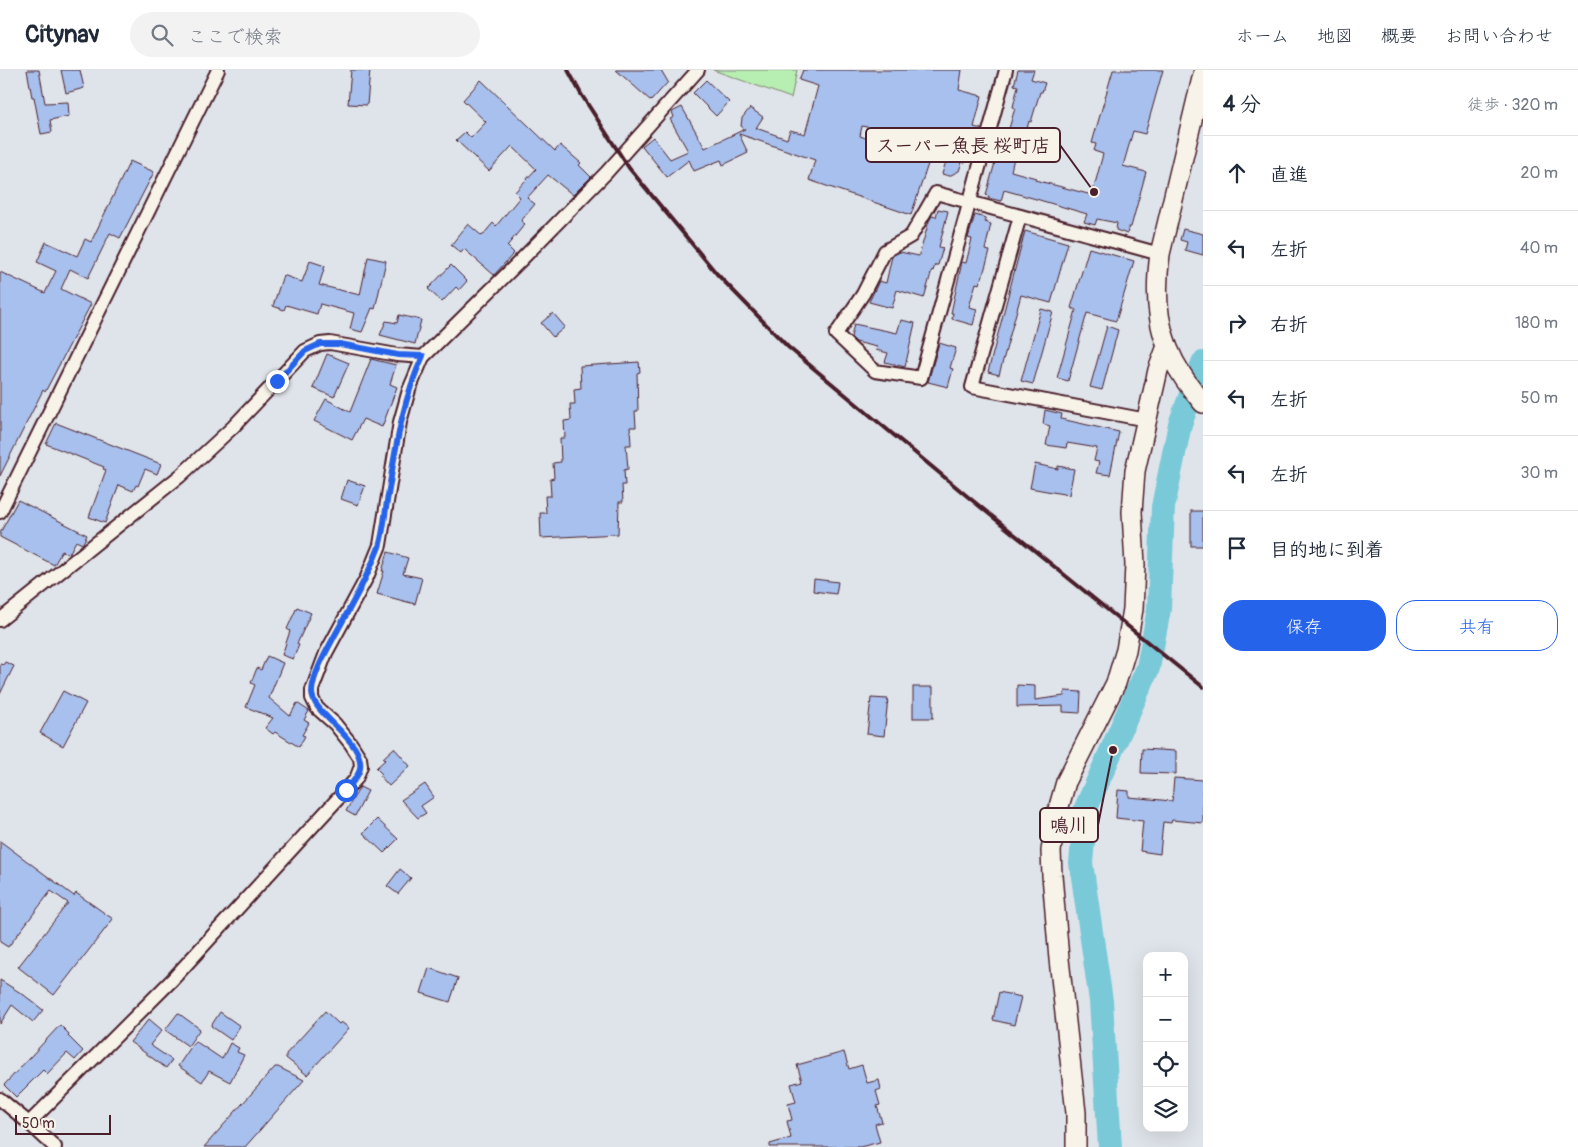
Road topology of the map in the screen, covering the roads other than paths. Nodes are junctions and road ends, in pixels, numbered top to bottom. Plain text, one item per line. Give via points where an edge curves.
1 (218, 70) edge
2 (698, 70) edge
3 (1006, 70) edge
4 (1203, 74) edge
5 (969, 203) junction
6 (1020, 216) junction
7 (1160, 254) junction
8 (1167, 346) junction
9 (423, 356) junction
10 (1203, 403) edge
11 (1147, 420) junction
12 (0, 512) edge
13 (0, 620) edge
14 (0, 1100) edge
15 (30, 1123) junction
16 (55, 1147) edge
17 (1076, 1147) edge

1 - 12 street
2 - 9 street via 520,261
3 - 5 street
4 - 7 street
5 - 5 street via 921,378 875,371 836,334 863,294 884,251 911,236 936,193
5 - 6 street
6 - 7 street
6 - 11 street via 972,387
7 - 8 street via 1156,282
8 - 10 street via 1181,374
8 - 11 street
9 - 13 street via 330,343 305,351 234,427 180,476
9 - 15 street via 400,422 380,545 367,577 326,653 312,690 317,708 335,724 360,758 356,779 172,980
11 - 17 street via 1135,471 1133,609 1126,650 1116,683 1066,782 1051,850 1076,1113
14 - 15 street
15 - 16 street

